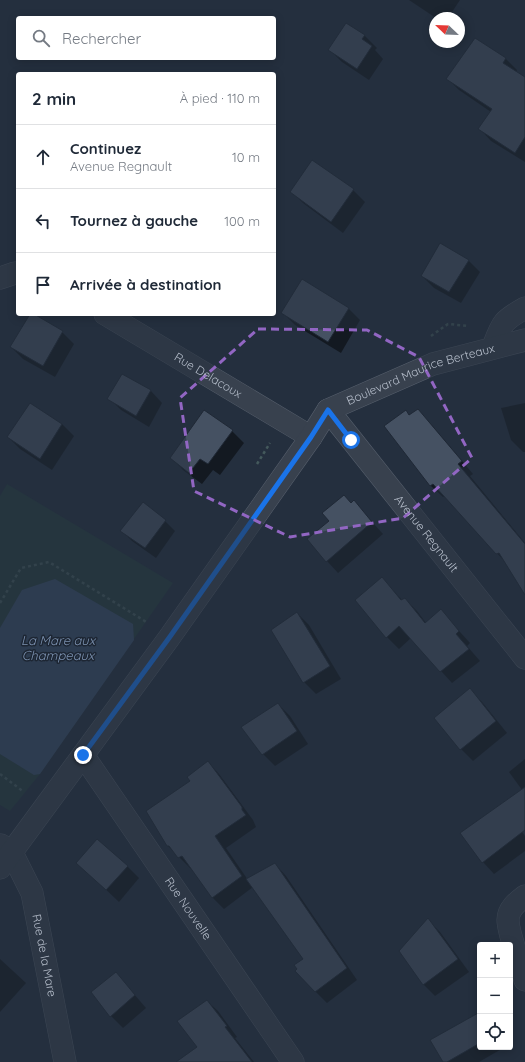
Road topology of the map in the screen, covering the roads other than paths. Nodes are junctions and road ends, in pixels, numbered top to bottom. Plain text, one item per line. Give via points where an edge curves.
1 (16, 273) edge
2 (0, 278) edge
3 (525, 308) edge
4 (108, 316) edge
5 (525, 340) edge
6 (493, 348) junction
7 (328, 410) junction
8 (311, 437) junction
9 (525, 658) edge
10 (83, 755) junction
11 (4, 855) edge
12 (525, 896) edge
13 (525, 980) edge
14 (65, 1062) edge
15 (293, 1062) edge

1 - 2 street
3 - 6 street via 509,317 502,326
4 - 8 street, Rue Delacoux
5 - 6 street, Boulevard Maurice Berteaux
6 - 7 street, Boulevard Maurice Berteaux via 432,364
7 - 8 street
7 - 9 street, Avenue Regnault
8 - 10 street
10 - 11 street
10 - 15 street, Rue Nouvelle
11 - 14 street, Rue de la Mare via 32,893
12 - 13 street via 514,904 508,920

